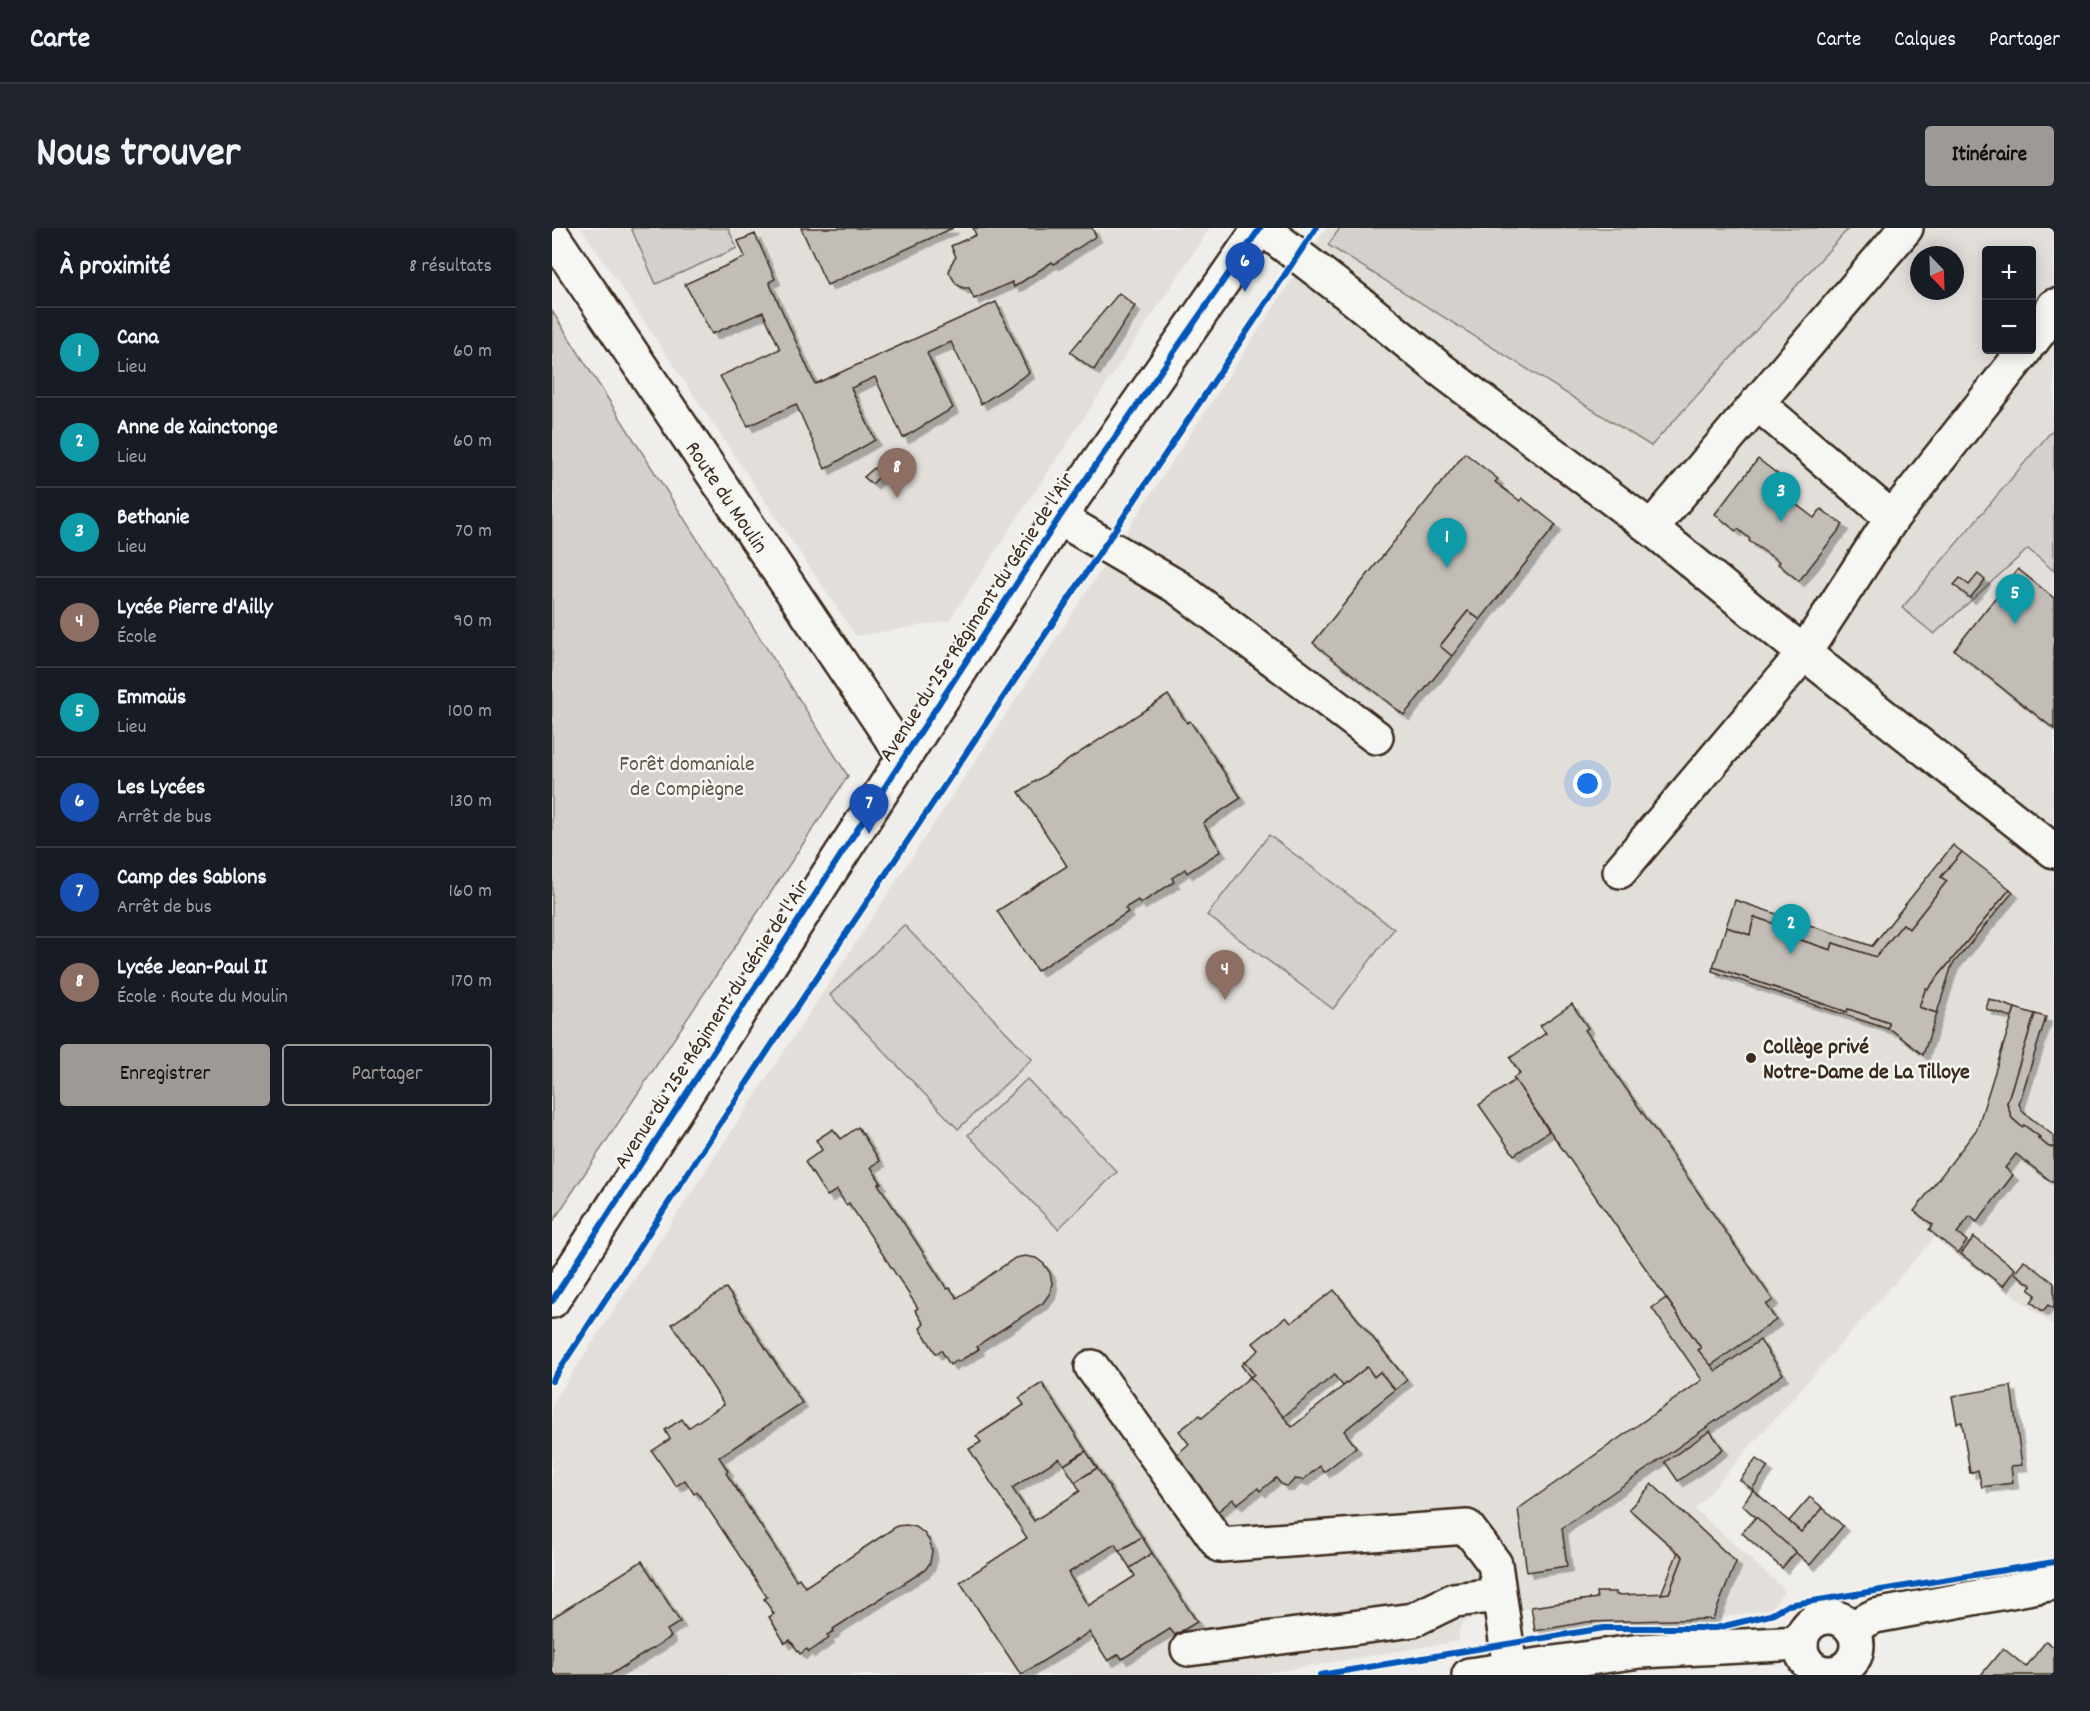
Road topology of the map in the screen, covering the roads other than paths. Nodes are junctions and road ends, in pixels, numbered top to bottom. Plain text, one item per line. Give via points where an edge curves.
1 (1261, 228) edge
2 (1906, 228) edge
3 (552, 235) edge
4 (2054, 306) edge
5 (2036, 335) edge
6 (2022, 354) edge
7 (1757, 403) junction
8 (1059, 518) junction
9 (1892, 518) junction
10 (1651, 528) junction
11 (1804, 653) junction
12 (1376, 738) dead end
13 (904, 757) junction
14 (2054, 851) edge
15 (1620, 872) dead end
16 (552, 1301) edge
17 (1092, 1367) dead end
18 (2054, 1583) edge
19 (1498, 1596) junction
20 (1851, 1628) junction
21 (1801, 1643) junction
22 (1188, 1649) dead end
23 (1510, 1668) junction
24 (1864, 1668) edge
25 (1469, 1675) edge

1 - 8 street, Avenue du 25e Régiment du Génie de l'Air
1 - 10 street
2 - 7 street
3 - 13 street, Route du Moulin
4 - 5 street
6 - 9 street
7 - 9 street
7 - 10 street
8 - 12 street via 1179,588
8 - 13 street, Avenue du 25e Régiment du Génie de l'Air
9 - 11 street
10 - 11 street
11 - 14 street
11 - 15 street
13 - 16 street, Avenue du 25e Régiment du Génie de l'Air
17 - 19 street via 1220,1545 1467,1527 1495,1564
18 - 20 street via 1875,1616
19 - 22 street via 1454,1600 1413,1620
19 - 23 street
20 - 21 street via 1837,1618 1820,1618 1807,1628
20 - 24 street
21 - 23 street via 1640,1651
21 - 24 street via 1802,1653 1814,1669 1834,1672
23 - 25 street

